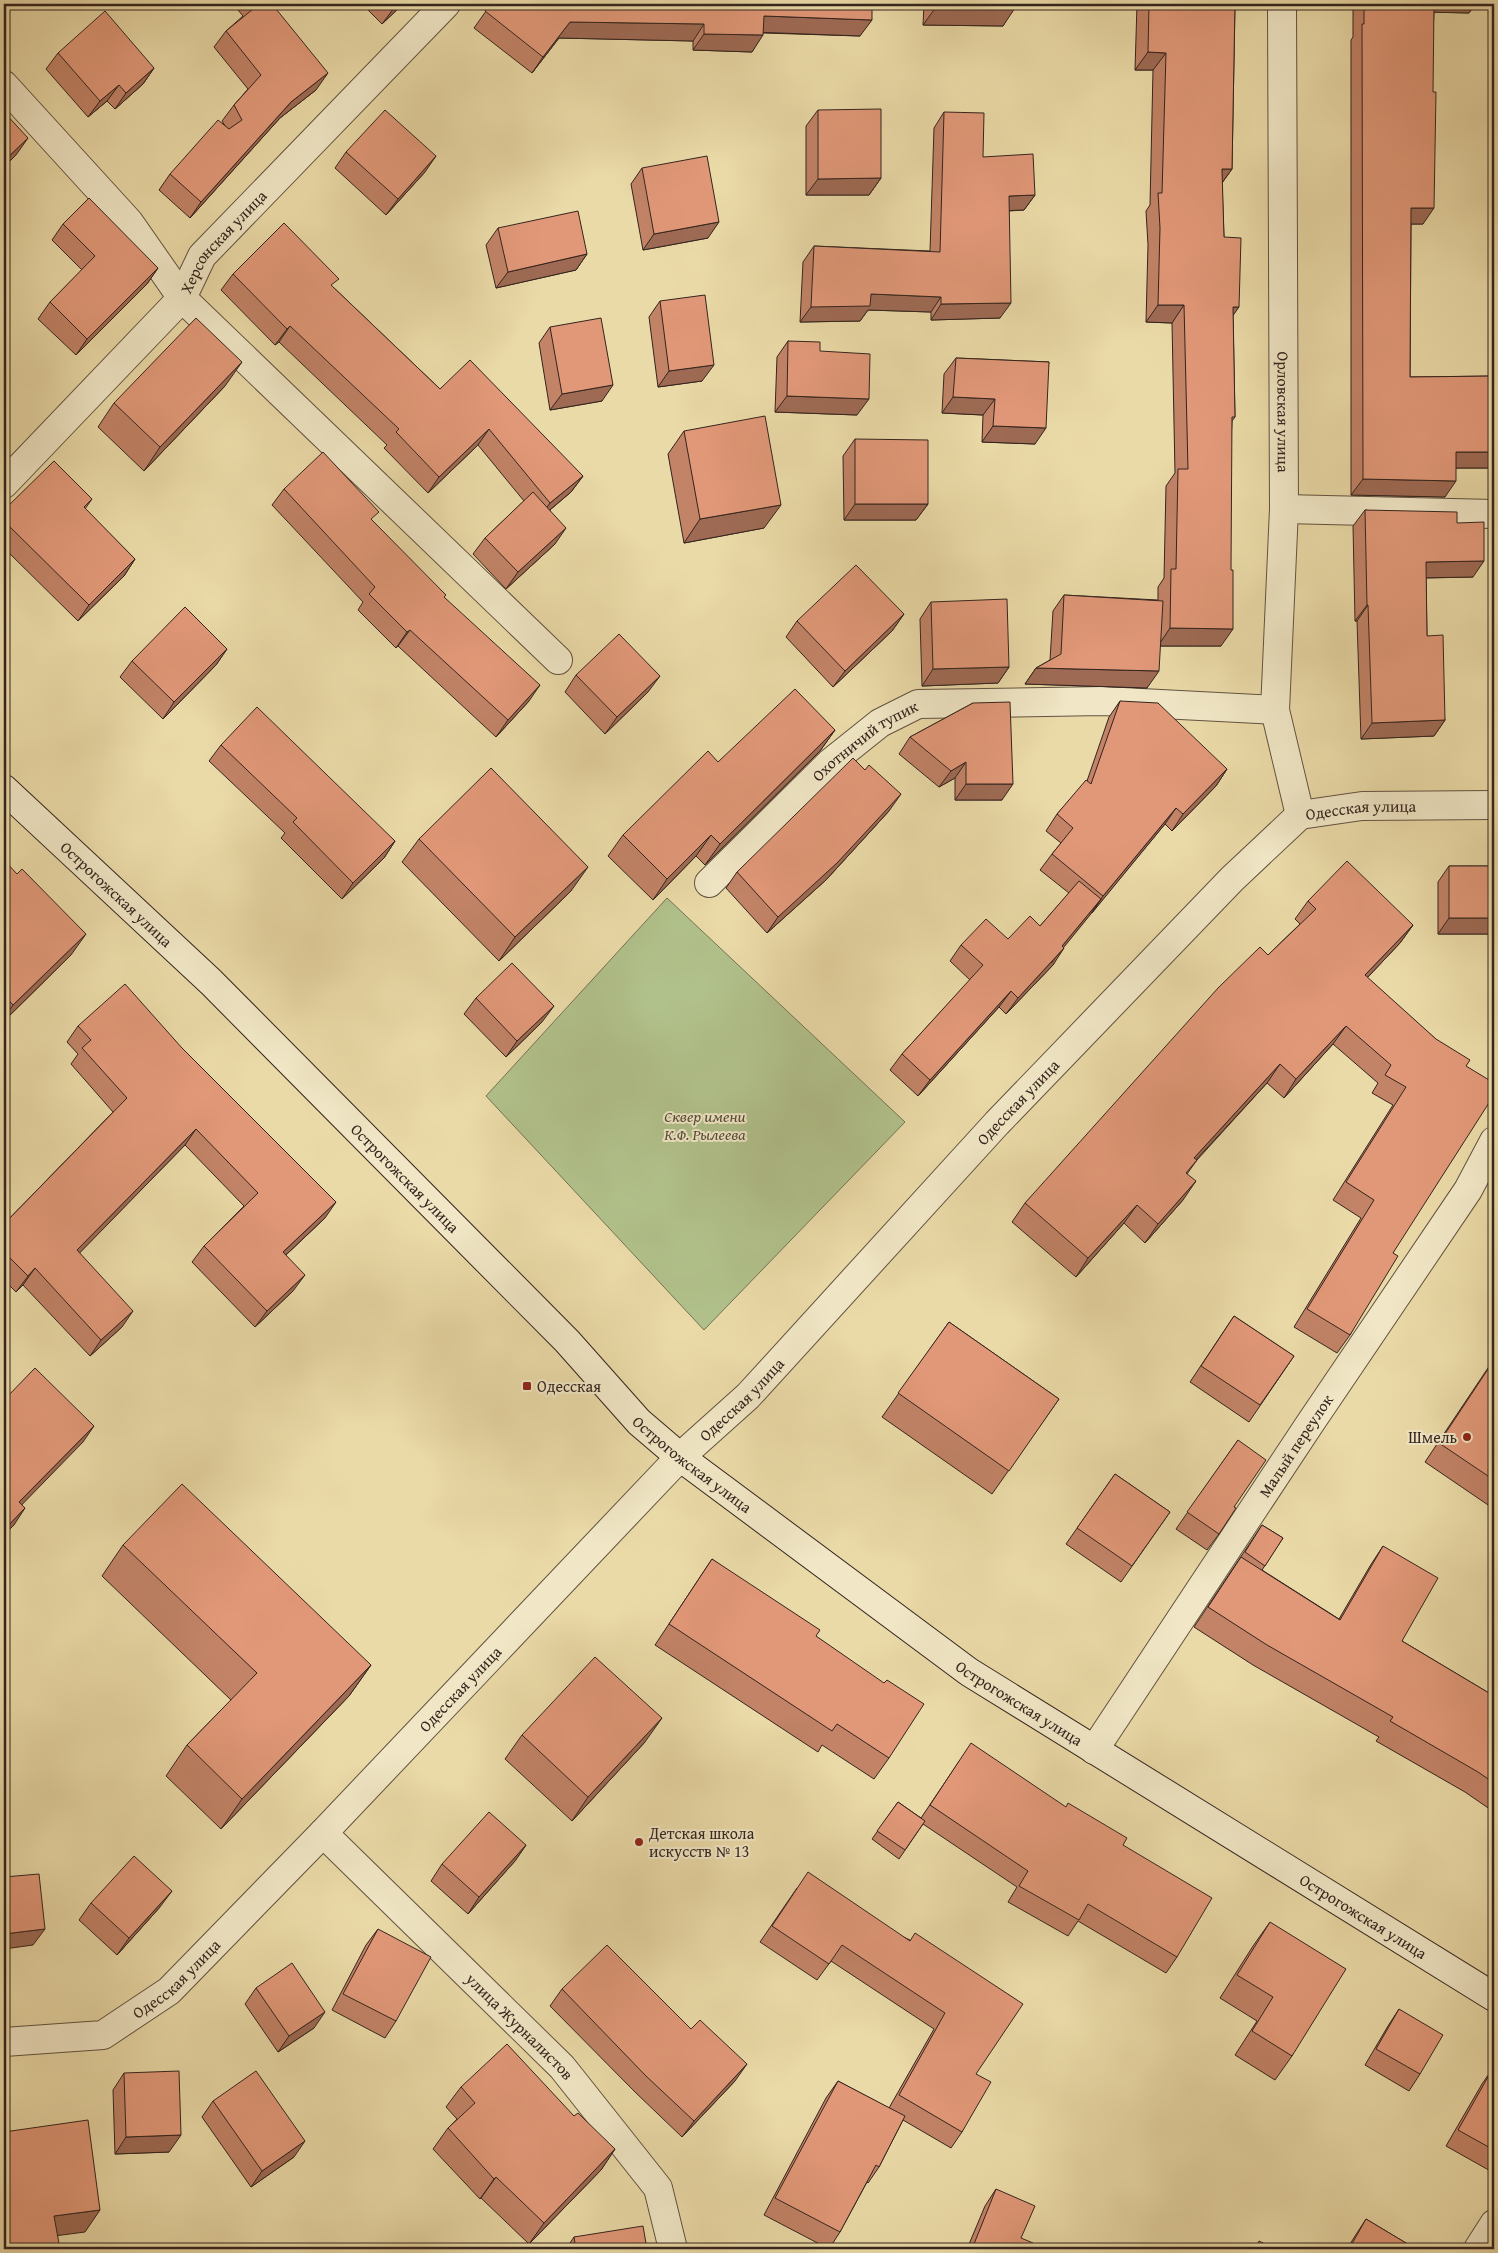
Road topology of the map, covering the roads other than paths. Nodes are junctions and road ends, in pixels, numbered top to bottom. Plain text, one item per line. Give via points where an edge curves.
1 (446, 4) edge
2 (1282, 4) edge
3 (4, 85) edge
4 (182, 298) junction
5 (4, 484) edge
6 (1284, 509) junction
7 (1494, 514) edge
8 (558, 660) dead end
9 (1275, 710) junction
10 (4, 789) edge
11 (1494, 805) edge
12 (1300, 815) junction
13 (709, 882) dead end
14 (1494, 1141) edge
15 (680, 1457) junction
16 (1094, 1750) junction
17 (323, 1834) junction
18 (1494, 1997) edge
19 (4, 2042) edge
20 (1494, 2224) edge
21 (673, 2249) edge
22 (1478, 2249) edge

1 - 4 street, Херсонская улица via 202,256
2 - 6 street, Орловская улица
3 - 4 street via 130,222
4 - 5 street, Херсонская улица
4 - 8 street
6 - 7 street
6 - 9 street, Орловская улица
9 - 12 street, Орловская улица
9 - 13 street, Охотничий тупик via 1103,701 918,704 880,723 830,763
10 - 15 street, Острогожская улица via 211,982 567,1341 639,1422
11 - 12 street, Одесская улица via 1362,806
12 - 15 street, Одесская улица via 1232,879 997,1123 748,1396
14 - 16 street, Малый переулок via 1468,1190
15 - 16 street, Острогожская улица via 969,1672
15 - 17 street, Одесская улица
16 - 18 street, Острогожская улица
17 - 19 street, Одесская улица via 168,1990 103,2035
17 - 21 street, улица Журналистов via 562,2067 658,2188
20 - 22 street

